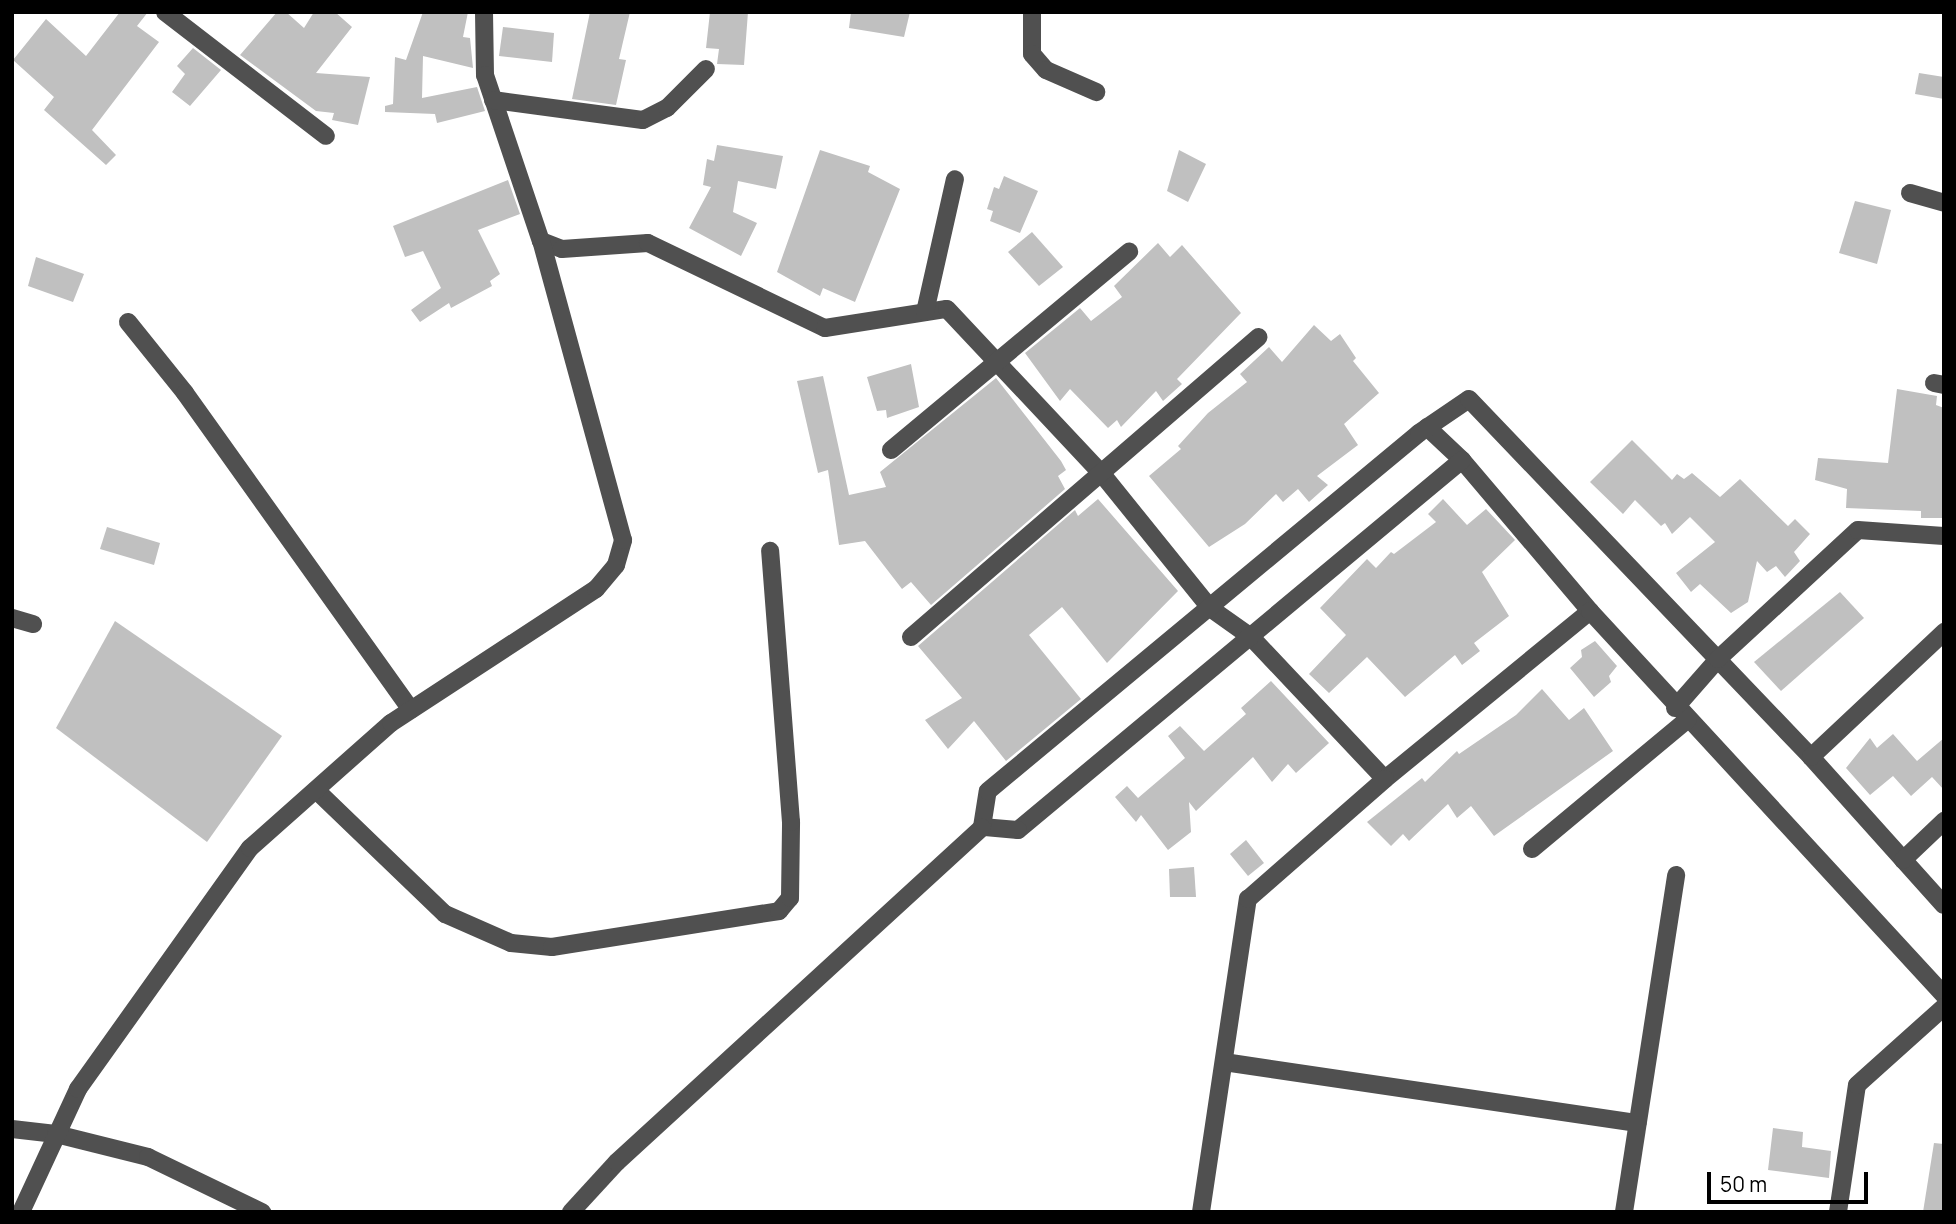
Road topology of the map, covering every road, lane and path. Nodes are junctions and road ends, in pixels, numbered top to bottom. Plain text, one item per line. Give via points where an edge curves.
1 (165, 12) edge
2 (484, 12) edge
3 (1032, 12) edge
4 (706, 69) dead end
5 (1096, 92) dead end
6 (493, 100) junction
7 (326, 136) dead end
8 (955, 179) dead end
9 (1910, 193) dead end
10 (1944, 203) edge
11 (541, 241) junction
12 (1129, 252) dead end
13 (925, 312) junction
14 (128, 322) dead end
15 (1258, 337) dead end
16 (997, 361) junction
17 (1427, 427) junction
18 (891, 450) dead end
19 (1462, 460) junction
20 (1102, 474) junction
21 (1944, 536) edge
22 (770, 551) dead end
23 (1210, 608) junction
24 (1590, 611) junction
25 (12, 618) edge
26 (33, 624) dead end
27 (1944, 632) edge
28 (911, 636) dead end
29 (1251, 637) junction
30 (1718, 659) junction
31 (411, 710) junction
32 (1682, 713) junction
33 (1811, 757) junction
34 (1385, 779) junction
35 (316, 790) junction
36 (1944, 821) edge
37 (982, 827) junction
38 (1532, 849) dead end
39 (1903, 860) junction
40 (1676, 875) dead end
41 (1944, 905) edge
42 (1944, 995) edge
43 (1944, 1007) edge
44 (1224, 1062) junction
45 (1637, 1123) junction
46 (12, 1129) edge
47 (56, 1134) junction
48 (21, 1212) edge
49 (262, 1212) edge
50 (571, 1212) edge
51 (1202, 1212) edge
52 (1624, 1212) edge
53 (1838, 1212) edge

1 - 7 street
2 - 6 street via 485,75
3 - 5 street via 1032,54 1046,70
4 - 6 street via 667,108 643,120
6 - 11 street
8 - 13 street
9 - 10 street
11 - 13 street via 562,249 648,243 825,328
11 - 31 street via 623,540 616,565 596,589
12 - 16 street
13 - 16 street via 947,309
14 - 31 street via 185,393
15 - 20 street
16 - 18 street
16 - 20 street
17 - 19 street
17 - 23 street
17 - 30 street via 1469,399
19 - 24 street
19 - 29 street
20 - 23 street
20 - 28 street
21 - 30 street via 1858,530
22 - 35 street via 791,822 790,898 779,911 552,947 511,943 445,914
23 - 29 street
23 - 37 street via 988,791
24 - 32 street
24 - 34 street
25 - 26 street
27 - 33 street
29 - 34 street
29 - 37 street via 1018,830
30 - 32 street
30 - 33 street
31 - 35 street
32 - 38 street
32 - 42 street
33 - 39 street
34 - 44 street via 1248,899 1242,915
35 - 47 street via 250,848 78,1089
36 - 39 street
37 - 50 street via 617,1162
39 - 41 street
40 - 45 street
43 - 53 street via 1857,1085
44 - 45 street
44 - 51 street
45 - 52 street
46 - 47 street
47 - 48 street
47 - 49 street via 148,1157

